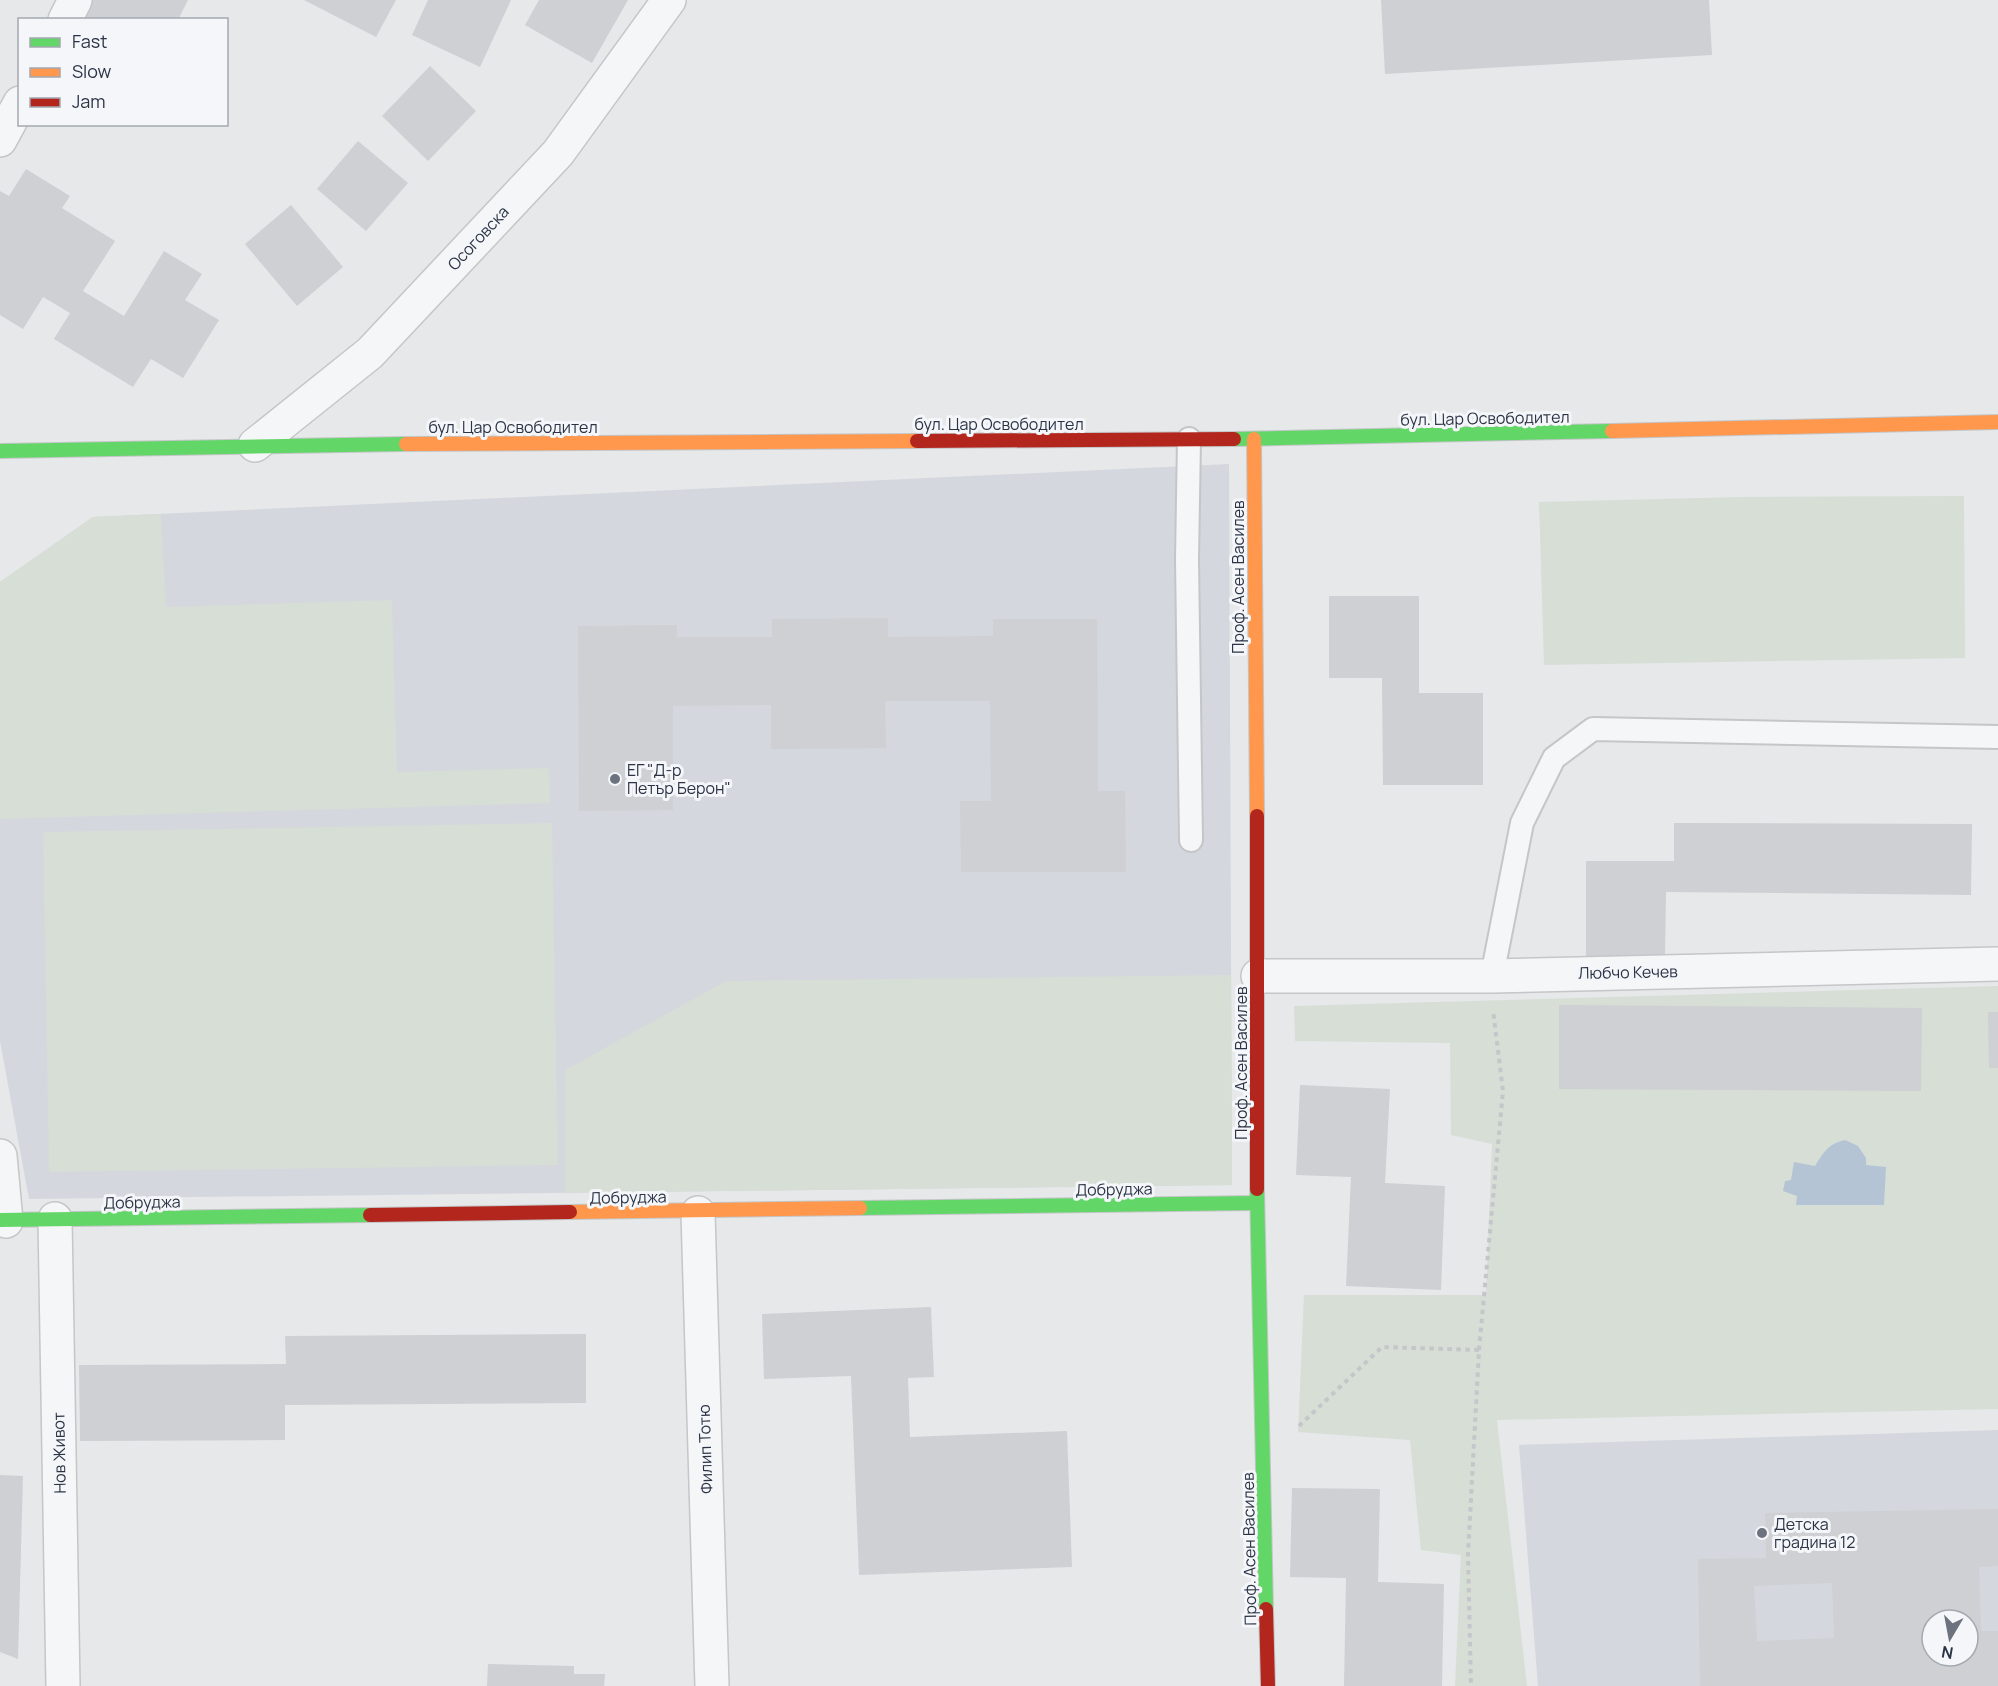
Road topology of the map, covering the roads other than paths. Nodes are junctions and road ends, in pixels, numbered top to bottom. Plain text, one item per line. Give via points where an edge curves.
1 (75, 0) edge
2 (669, 0) edge
3 (66, 18) edge
4 (18, 107) edge
5 (0, 140) edge
6 (1998, 422) edge
7 (1190, 439) junction
8 (1254, 439) junction
9 (255, 445) junction
10 (0, 451) edge
11 (1998, 737) edge
12 (1191, 840) dead end
13 (1998, 964) edge
14 (1258, 976) junction
15 (1492, 988) junction
16 (0, 1156) edge
17 (1257, 1203) junction
18 (698, 1213) junction
19 (55, 1219) junction
20 (3, 1221) edge
21 (63, 1686) edge
22 (712, 1686) edge
23 (1268, 1686) edge

1 - 3 street
2 - 9 street, Осоговска via 558,153 370,353
4 - 5 street
6 - 8 street, бул. Цар Освободител
7 - 8 street, бул. Цар Освободител
7 - 9 street, бул. Цар Освободител
7 - 12 lane via 1187,560
8 - 14 street, Проф. Асен Василев
9 - 10 street, бул. Цар Освободител
11 - 15 lane via 1593,729 1554,758 1522,823
13 - 15 street, Любчо Кечев
14 - 15 street, Любчо Кечев
14 - 17 street, Проф. Асен Василев
16 - 20 street
17 - 18 street, Добруджа
17 - 23 street, Проф. Асен Василев
18 - 19 street, Добруджа
18 - 22 street, Филип Тотю
19 - 20 street, Добруджа
19 - 21 street, Нов Живот

